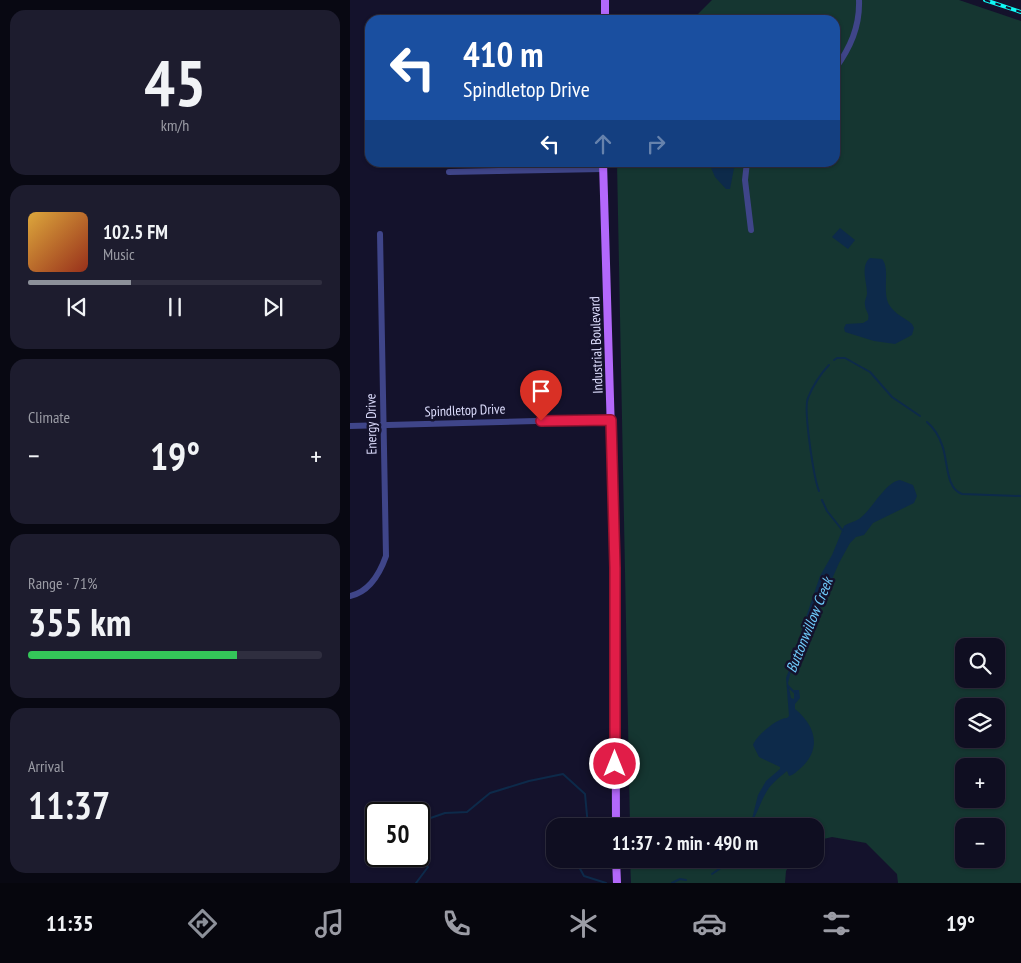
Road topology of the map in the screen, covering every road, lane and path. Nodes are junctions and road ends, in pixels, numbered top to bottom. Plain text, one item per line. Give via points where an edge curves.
1 (605, 0) edge
2 (859, 0) edge
3 (605, 15) edge
4 (840, 62) edge
5 (577, 167) edge
6 (603, 167) edge
7 (746, 167) edge
8 (449, 172) dead end
9 (752, 230) dead end
10 (380, 234) dead end
11 (611, 420) junction
12 (384, 425) junction
13 (350, 426) edge
14 (350, 596) edge
15 (616, 818) edge
16 (616, 868) edge
17 (617, 883) edge

1 - 3 main road
2 - 4 street via 855,34
5 - 8 street
6 - 11 main road, Industrial Boulevard
7 - 9 street
10 - 12 street, Energy Drive
11 - 12 street, Spindletop Drive
11 - 15 main road, Industrial Boulevard
12 - 13 street, Spindletop Drive
12 - 14 street, Energy Drive via 386,556 373,582
16 - 17 main road

